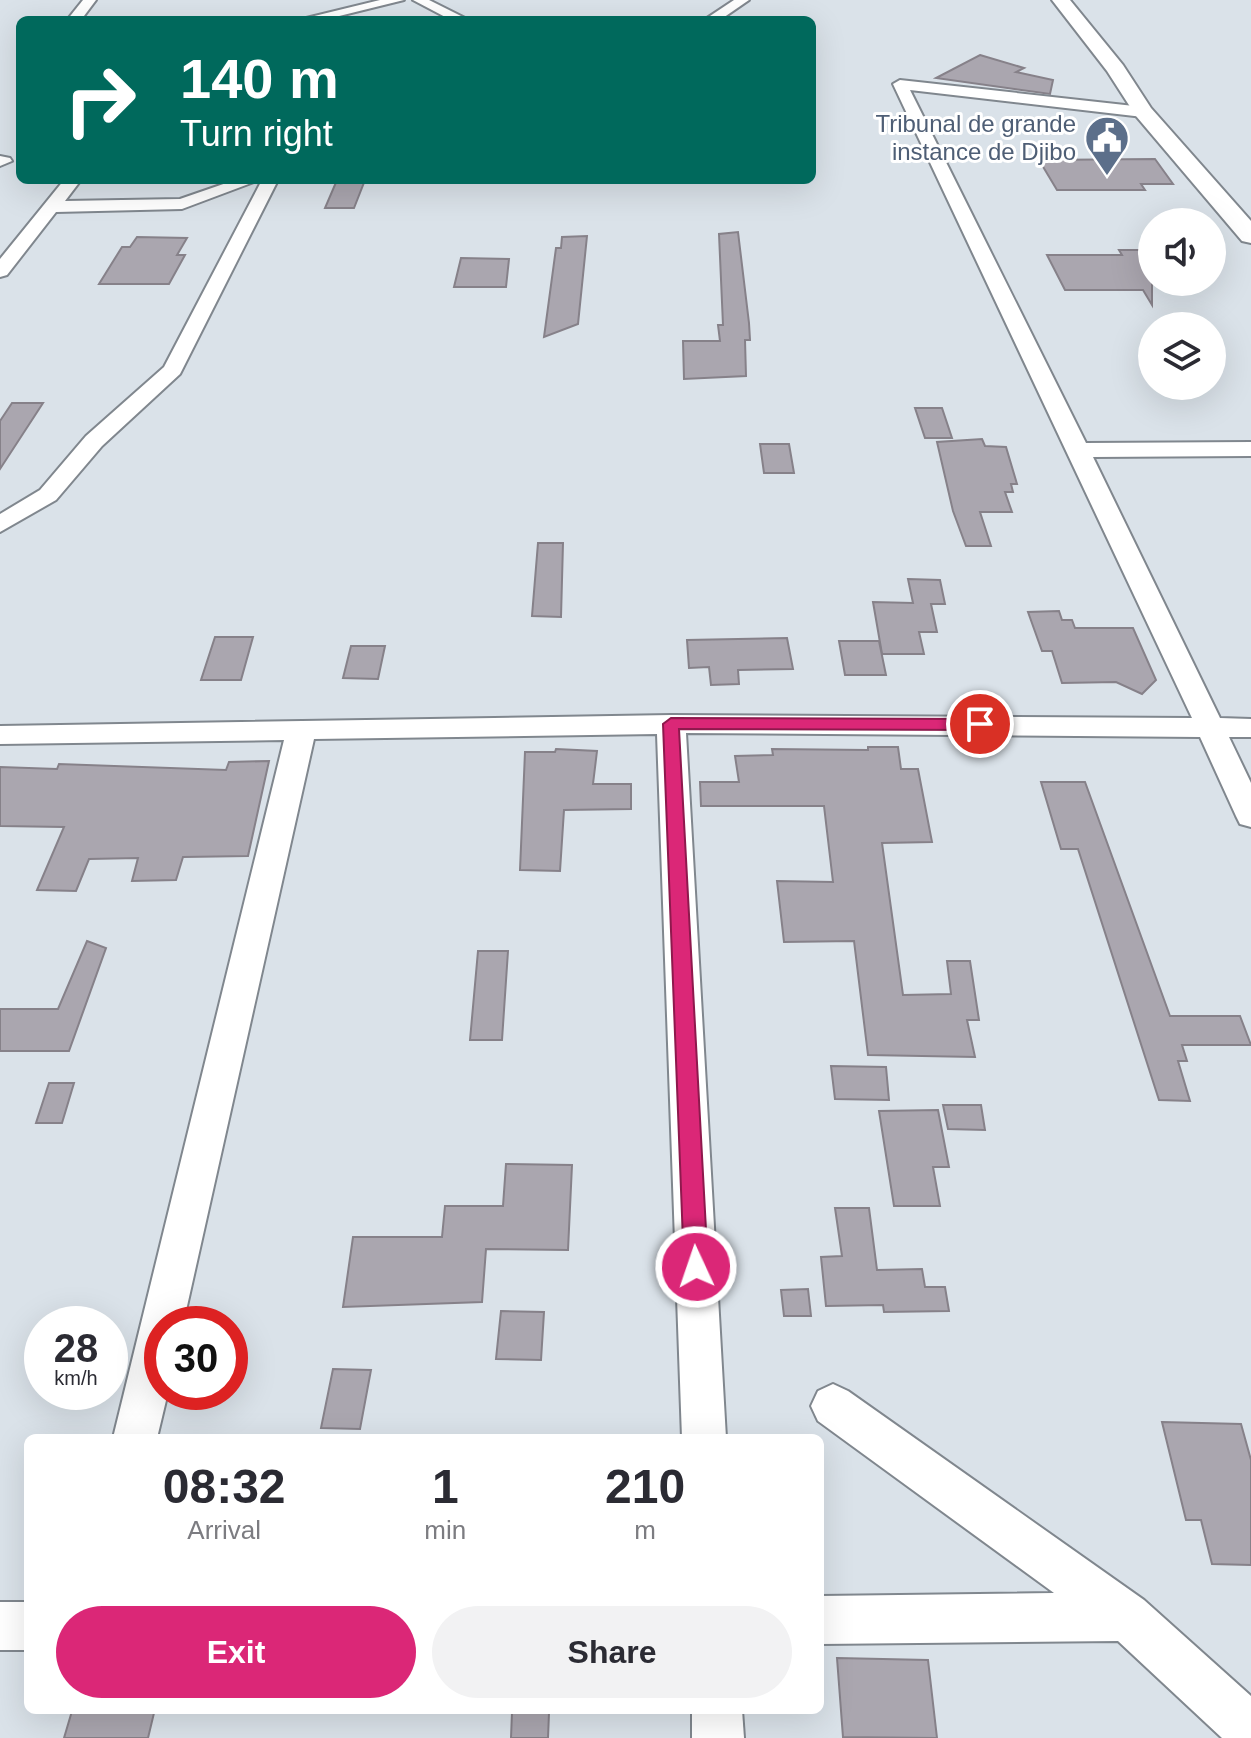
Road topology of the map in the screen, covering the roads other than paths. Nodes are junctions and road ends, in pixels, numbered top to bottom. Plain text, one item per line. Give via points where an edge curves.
1 (90, 0) edge
2 (398, 0) edge
3 (419, 0) edge
4 (743, 0) edge
5 (1061, 0) edge
6 (77, 16) edge
7 (324, 16) edge
8 (453, 16) edge
9 (717, 16) edge
10 (1143, 112) junction
11 (70, 184) edge
12 (240, 184) edge
13 (268, 184) edge
14 (51, 207) junction
15 (1251, 236) edge
16 (0, 271) edge
17 (1251, 449) edge
18 (1078, 450) junction
19 (0, 525) edge
20 (671, 724) junction
21 (1211, 727) junction
22 (1251, 728) edge
23 (301, 731) junction
24 (0, 735) edge
25 (1251, 816) edge
26 (833, 1406) dead end
27 (136, 1434) edge
28 (704, 1434) edge
29 (1127, 1617) junction
30 (824, 1620) edge
31 (0, 1626) edge
32 (24, 1626) edge
33 (717, 1714) edge
34 (1251, 1730) edge
35 (718, 1738) edge

1 - 6 street
2 - 7 street
3 - 8 street
4 - 9 street
5 - 10 main road
10 - 15 main road
10 - 18 street via 900,84
11 - 14 street
12 - 14 street via 182,204
13 - 19 street via 173,370 94,441 48,495
14 - 16 street
17 - 18 street
18 - 21 street
20 - 21 street
20 - 23 street
20 - 28 street
21 - 22 street
21 - 25 street
23 - 24 street
23 - 27 street
26 - 29 street
29 - 30 street
29 - 34 street
31 - 32 street
33 - 35 street

